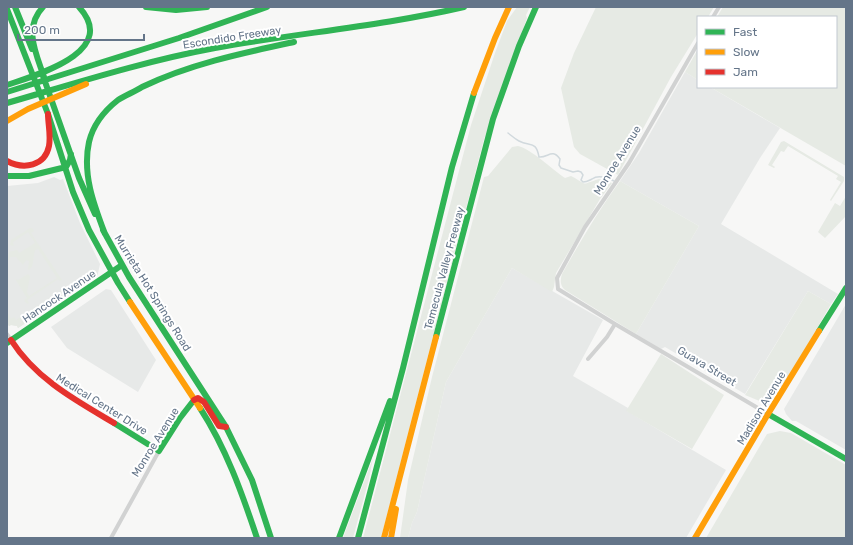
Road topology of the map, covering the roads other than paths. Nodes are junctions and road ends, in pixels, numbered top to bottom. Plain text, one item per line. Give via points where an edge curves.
1 (15, 7) edge
2 (43, 7) edge
3 (79, 7) edge
4 (146, 7) edge
5 (207, 7) edge
6 (267, 7) edge
7 (464, 7) edge
8 (508, 7) edge
9 (536, 7) edge
10 (719, 7) edge
11 (7, 9) edge
12 (714, 16) edge
13 (361, 28) junction
14 (697, 46) edge
15 (38, 58) junction
16 (103, 75) junction
17 (7, 85) edge
18 (7, 92) edge
19 (7, 103) edge
20 (48, 114) junction
21 (7, 121) edge
22 (70, 154) junction
23 (7, 161) edge
24 (66, 167) junction
25 (7, 176) edge
26 (105, 234) junction
27 (122, 265) junction
28 (112, 272) junction
29 (846, 288) edge
30 (558, 289) joint
31 (615, 324) junction
32 (7, 334) edge
33 (9, 342) edge
34 (588, 359) dead end
35 (398, 391) junction
36 (194, 400) junction
37 (768, 414) junction
38 (413, 422) junction
39 (226, 427) junction
40 (159, 451) junction
41 (846, 459) edge
42 (111, 538) edge
43 (257, 538) edge
44 (271, 538) edge
45 (339, 538) edge
46 (358, 538) edge
47 (384, 538) edge
48 (391, 538) edge
49 (695, 538) edge

1 - 15 main road
2 - 15 main road via 34,17 32,26 32,37
3 - 17 main road via 87,17 90,32 88,42 82,50 59,64
4 - 5 main road via 190,10
6 - 18 main road, Escondido Freeway via 179,38
7 - 13 main road, Escondido Freeway
8 - 35 main road, Temecula Valley Freeway via 464,121
9 - 38 main road, Temecula Valley Freeway via 493,119
10 - 12 street
11 - 20 main road, Murrieta Hot Springs Road
13 - 16 main road, Escondido Freeway via 215,48
13 - 26 main road via 240,53 198,65 159,80 116,102 97,122 86,161 91,190
14 - 30 street, Monroe Avenue via 629,163 585,227 557,278
15 - 22 main road, Murrieta Hot Springs Road
16 - 19 main road, Escondido Freeway
16 - 21 main road
20 - 23 main road via 50,142 43,159 27,167
20 - 24 main road, Murrieta Hot Springs Road
22 - 24 main road
22 - 26 main road, Murrieta Hot Springs Road
24 - 25 main road via 29,176
24 - 28 main road, Murrieta Hot Springs Road via 81,213
26 - 27 main road, Murrieta Hot Springs Road
27 - 28 main road, Hancock Avenue
27 - 39 main road, Murrieta Hot Springs Road
28 - 33 main road, Hancock Avenue
28 - 36 main road, Murrieta Hot Springs Road
29 - 37 main road, Madison Avenue
30 - 31 street, Guava Street
31 - 34 street
31 - 37 street, Guava Street
32 - 33 street, Medical Center Drive
33 - 40 main road, Medical Center Drive via 45,381
35 - 45 main road via 390,401
35 - 46 main road, Temecula Valley Freeway
36 - 39 main road via 198,398 204,402 219,426
36 - 40 main road, Monroe Avenue
36 - 43 main road, Murrieta Hot Springs Road via 214,430 226,455
37 - 41 main road, Guava Street
37 - 49 main road, Madison Avenue
38 - 47 main road, Temecula Valley Freeway
38 - 48 main road
39 - 44 main road, Murrieta Hot Springs Road via 252,480
40 - 42 street, Monroe Avenue

